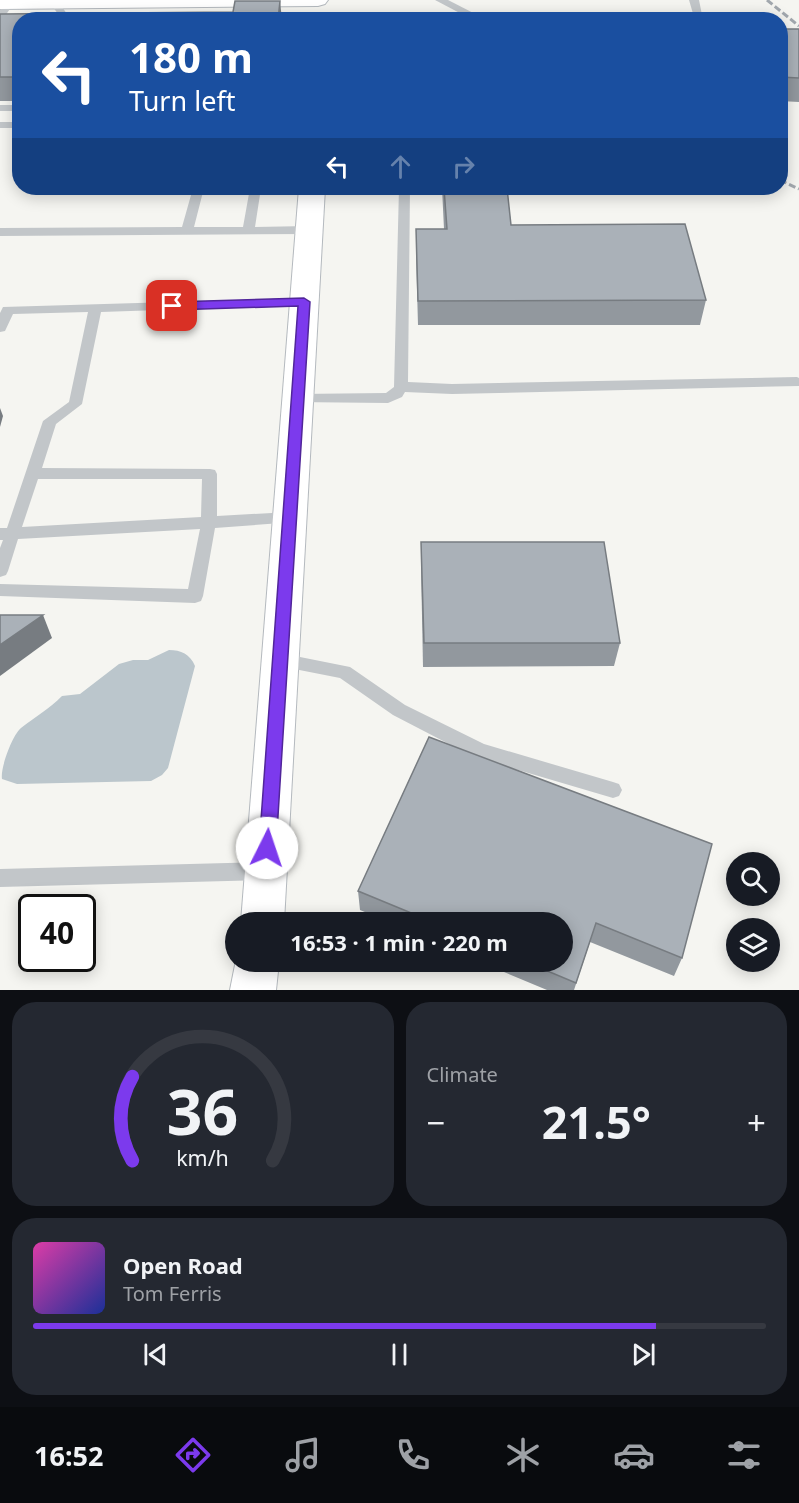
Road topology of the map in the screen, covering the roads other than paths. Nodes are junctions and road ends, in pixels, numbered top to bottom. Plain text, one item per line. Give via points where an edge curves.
1 (318, 0) edge
2 (440, 0) edge
3 (55, 3) junction
4 (224, 7) edge
5 (3, 8) edge
6 (61, 12) edge
7 (465, 12) edge
8 (196, 195) edge
9 (255, 195) edge
10 (312, 195) edge
11 (404, 195) edge
12 (309, 230) junction
13 (187, 231) junction
14 (248, 231) junction
15 (0, 232) edge
16 (304, 302) junction
17 (95, 308) junction
18 (0, 328) edge
19 (797, 382) dead end
20 (401, 387) junction
21 (298, 399) junction
22 (33, 473) junction
23 (290, 518) junction
24 (209, 521) junction
25 (6, 534) edge
26 (0, 571) edge
27 (0, 590) edge
28 (280, 660) junction
29 (613, 790) dead end
30 (266, 871) junction
31 (0, 878) edge
32 (263, 912) edge
33 (256, 972) edge
34 (253, 990) edge

1 - 4 street
2 - 7 lane
3 - 4 street
3 - 5 street
3 - 6 lane
8 - 13 lane
9 - 14 lane
10 - 12 street
11 - 20 lane
12 - 14 lane
12 - 16 street
13 - 14 lane
13 - 15 lane
16 - 17 lane
16 - 21 street
17 - 18 lane via 8,310
17 - 22 lane via 75,404 50,421
19 - 20 lane
20 - 21 lane via 388,398
21 - 23 street
22 - 24 lane via 210,474
22 - 25 lane
23 - 24 lane
23 - 28 street
24 - 25 lane
24 - 27 lane via 195,596
25 - 26 lane
28 - 29 lane via 344,672 399,710 480,750
28 - 30 street
30 - 31 lane
30 - 32 street
33 - 34 street

